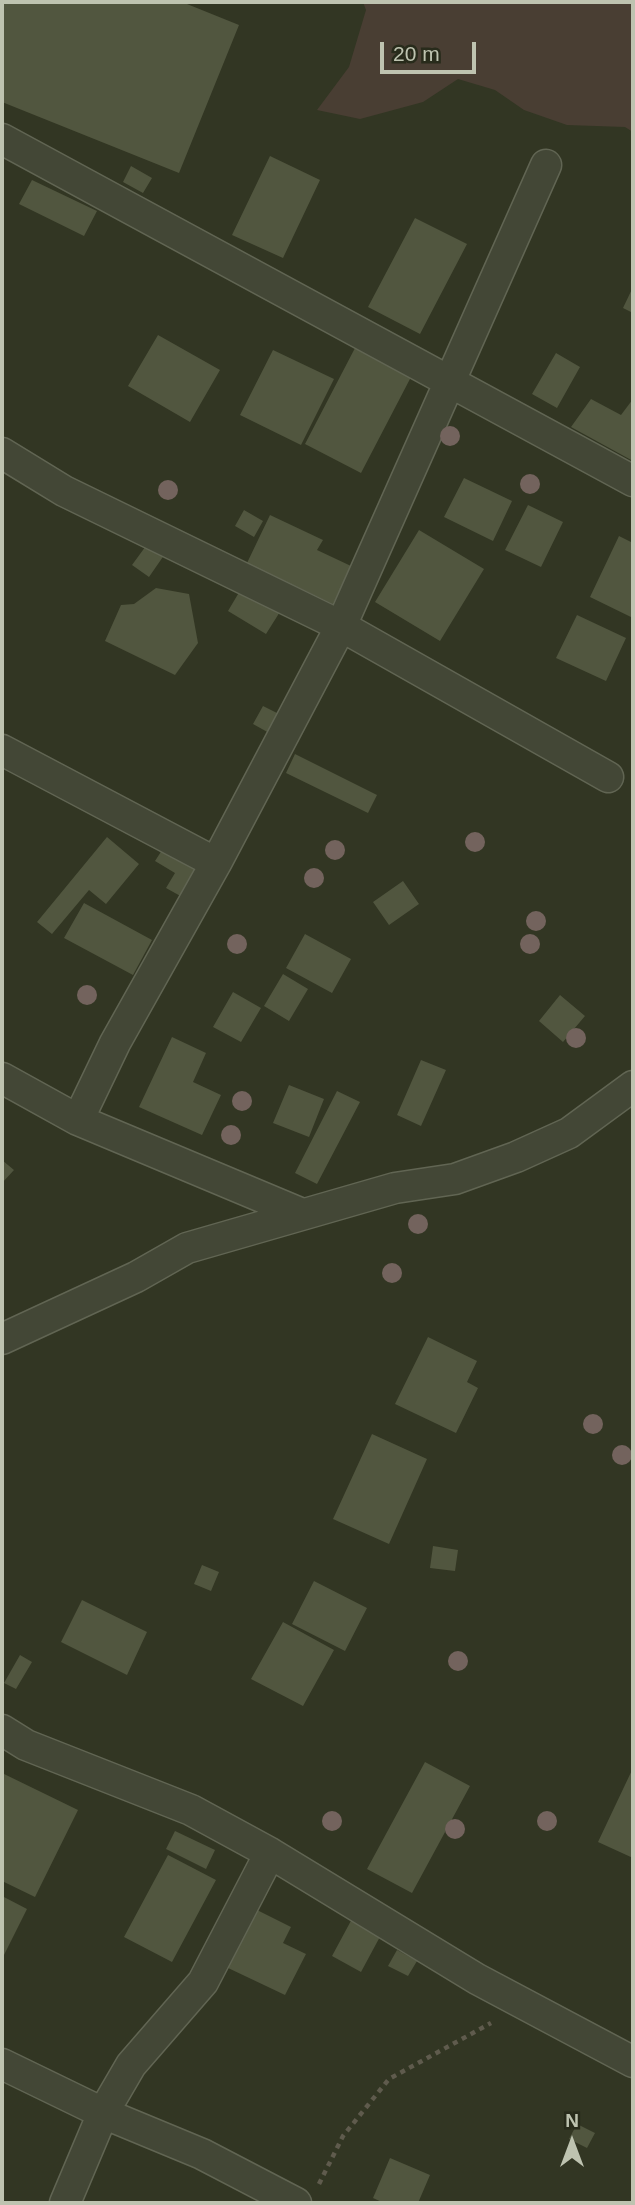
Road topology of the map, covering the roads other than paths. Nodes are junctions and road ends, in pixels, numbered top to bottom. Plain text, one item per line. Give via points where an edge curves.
1 (2, 139) edge
2 (546, 165) dead end
3 (449, 384) junction
4 (2, 453) edge
5 (633, 481) edge
6 (341, 626) junction
7 (2, 750) edge
8 (608, 777) dead end
9 (216, 863) junction
10 (2, 1078) edge
11 (633, 1086) edge
12 (78, 1120) junction
13 (300, 1213) junction
14 (2, 1339) edge
15 (2, 1730) edge
16 (270, 1853) junction
17 (633, 2062) edge
18 (2, 2064) edge
19 (103, 2113) junction
20 (305, 2198) edge
21 (65, 2203) edge

1 - 3 street
2 - 3 street
3 - 5 street
3 - 6 street
4 - 6 street via 64,491
6 - 8 street
6 - 9 street
7 - 9 street
9 - 12 street via 115,1043
10 - 12 street
11 - 13 street via 569,1133 516,1157 455,1179 395,1188
12 - 13 street
13 - 14 street via 187,1248 136,1277
15 - 16 street via 26,1745 191,1810
16 - 17 street via 524,2004
16 - 19 street via 203,1982 131,2065
18 - 19 street
19 - 20 street
19 - 21 street

